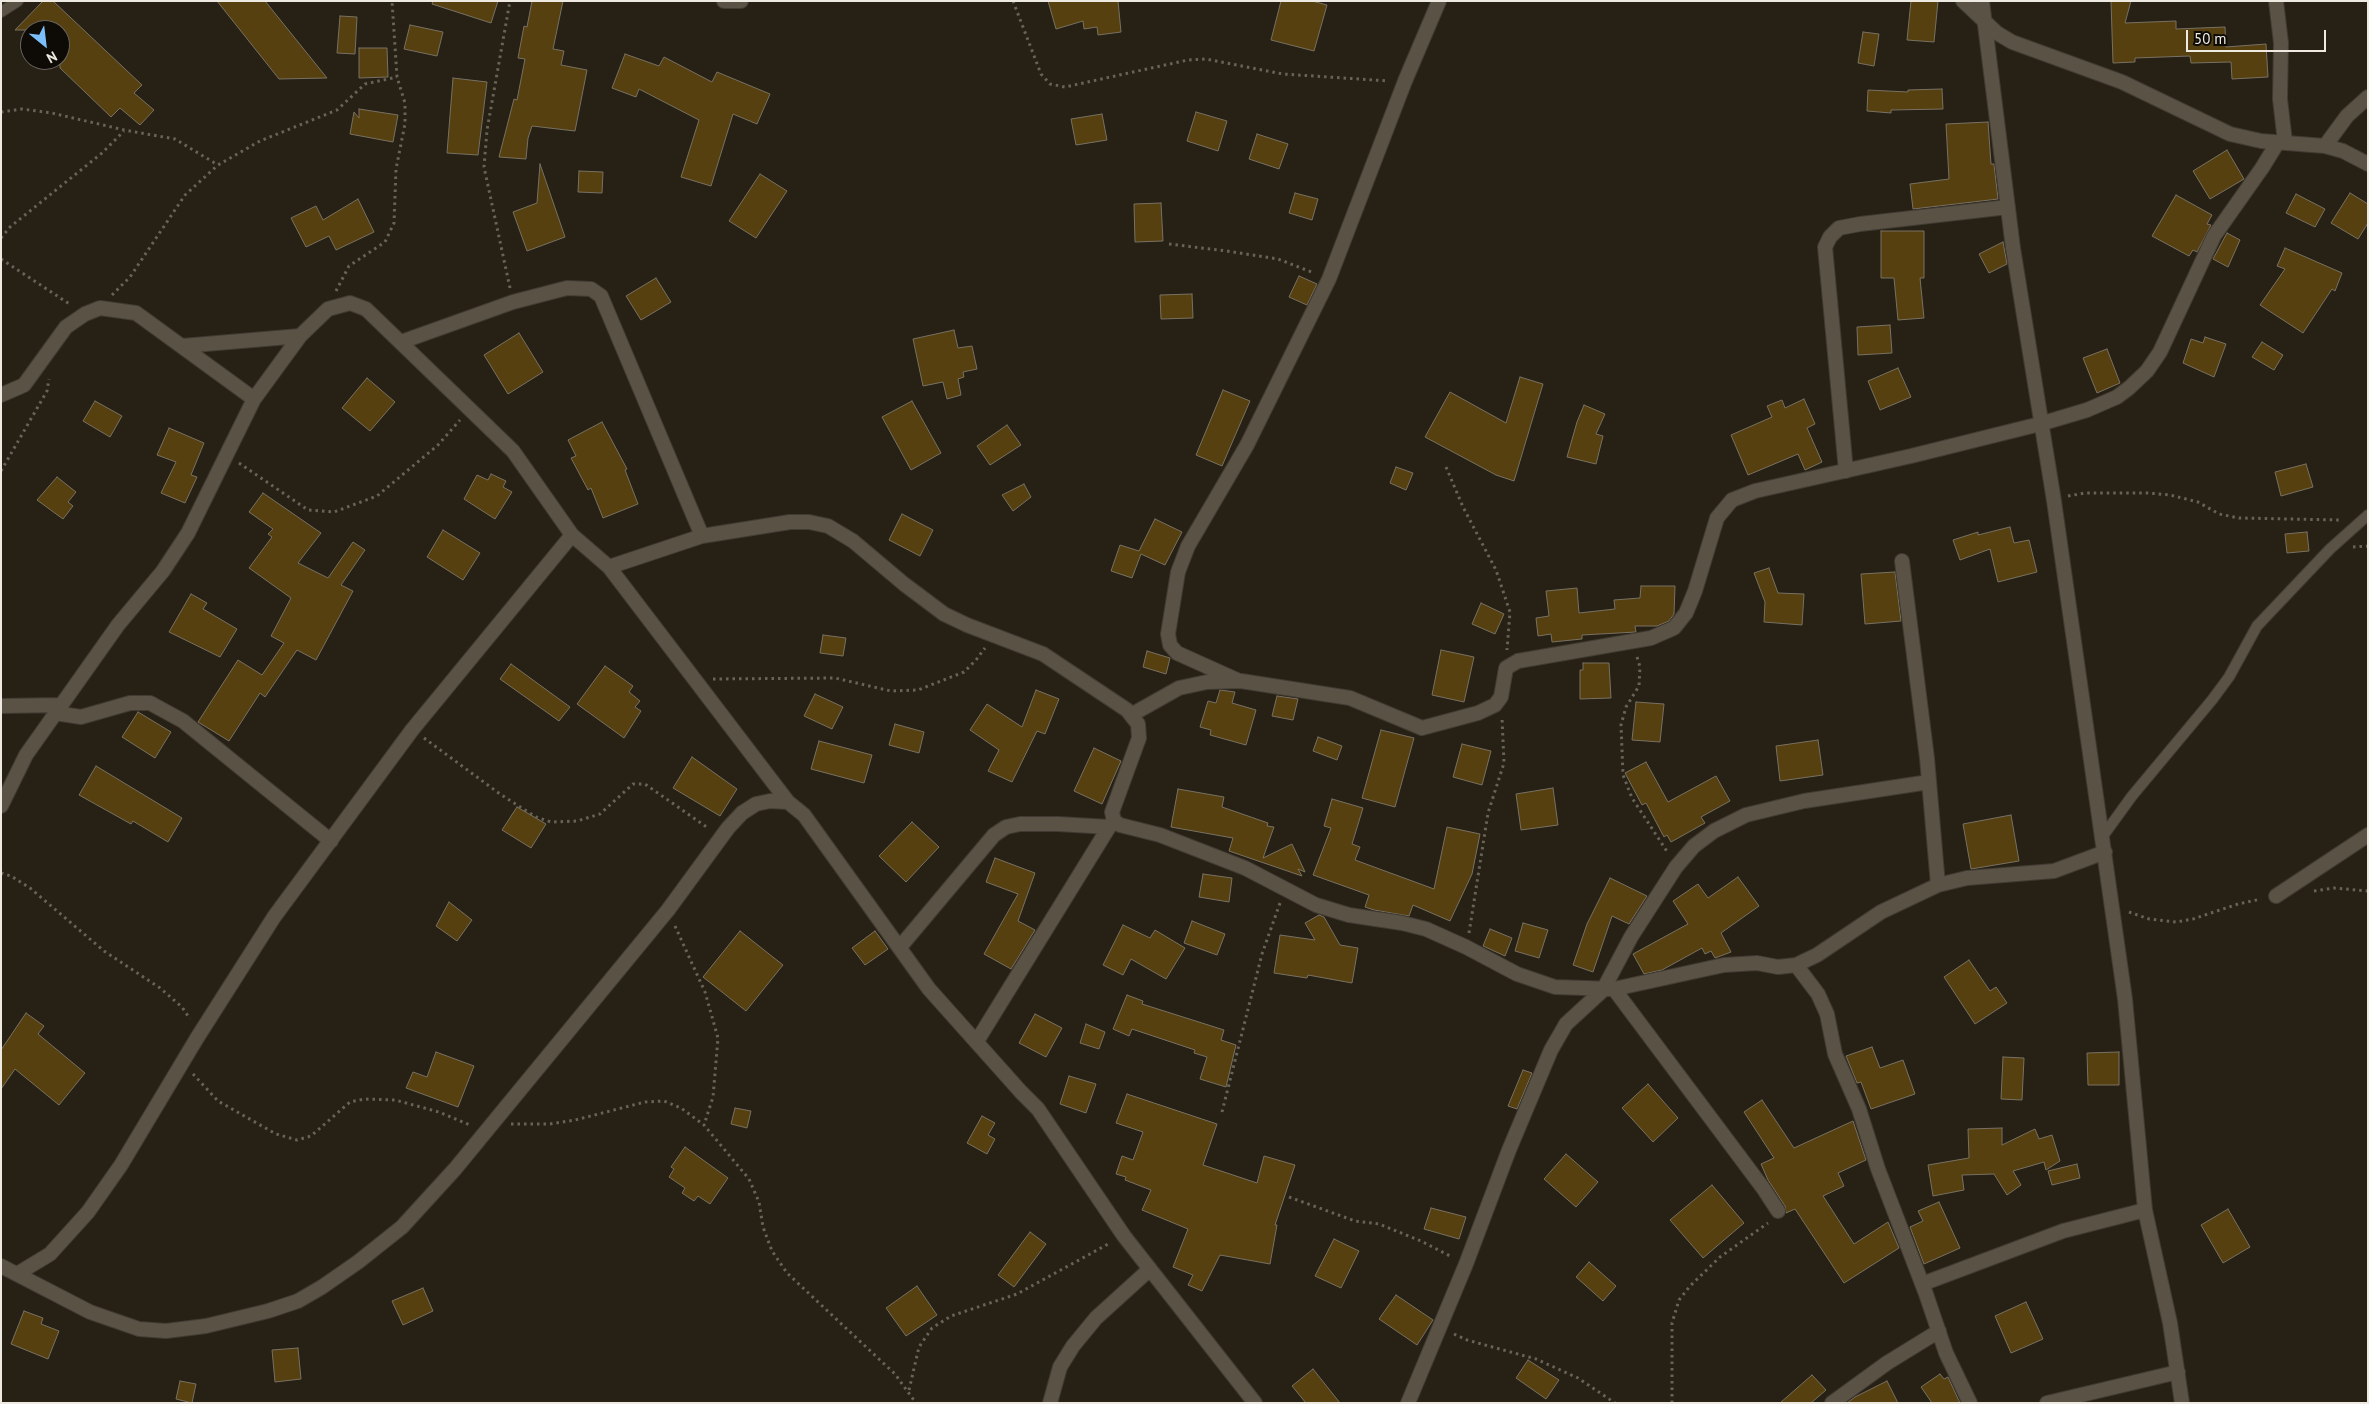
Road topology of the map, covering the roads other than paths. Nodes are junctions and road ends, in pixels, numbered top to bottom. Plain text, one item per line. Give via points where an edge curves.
1 (18, 1) edge
2 (724, 1) edge
3 (741, 1) edge
4 (1440, 1) edge
5 (1963, 1) edge
6 (1982, 1) edge
7 (2276, 1) edge
8 (1, 12) edge
9 (1985, 23) junction
10 (2368, 97) edge
11 (2281, 142) junction
12 (2325, 146) junction
13 (2368, 164) edge
14 (2008, 207) junction
15 (300, 336) junction
16 (401, 342) junction
17 (182, 346) junction
18 (1, 395) edge
19 (254, 399) junction
20 (2040, 424) junction
21 (1846, 471) junction
22 (2365, 517) edge
23 (572, 534) junction
24 (702, 536) junction
25 (1902, 561) dead end
26 (609, 567) junction
27 (1241, 681) junction
28 (1, 706) edge
29 (58, 709) junction
30 (1131, 715) junction
31 (1929, 782) junction
32 (788, 802) junction
33 (1, 806) edge
34 (1111, 824) junction
35 (2368, 835) edge
36 (2103, 836) junction
37 (331, 841) junction
38 (2105, 852) junction
39 (1938, 885) junction
40 (2276, 896) road end
41 (900, 947) junction
42 (1796, 965) junction
43 (1608, 990) junction
44 (977, 1041) junction
45 (2145, 1210) junction
46 (1778, 1211) road end
47 (1, 1266) edge
48 (1150, 1269) junction
49 (17, 1274) junction
50 (1922, 1284) junction
51 (1939, 1331) junction
52 (2178, 1372) junction
53 (1050, 1403) edge
54 (1255, 1403) edge
55 (1408, 1403) edge
56 (1832, 1403) edge
57 (1970, 1403) edge
58 (2047, 1403) edge
59 (2182, 1403) edge

1 - 8 lane
2 - 3 street
4 - 27 street via 1405,81 1329,278 1247,445 1188,546 1178,572 1168,634 1170,645 1177,652
5 - 9 street
6 - 9 street
7 - 11 street via 2281,43
9 - 11 street via 2012,42 2122,82 2230,134
9 - 14 street
10 - 12 street via 2347,116
11 - 12 street
11 - 20 street via 2214,236 2160,352 2147,371 2117,397
12 - 13 street
14 - 20 street
14 - 21 street via 1860,224 1839,228 1830,238 1825,247
15 - 16 street via 328,308 350,303 366,309
15 - 17 street
15 - 19 street
16 - 23 street via 513,451
16 - 24 street via 513,302 567,288 591,288 601,296
17 - 18 street via 136,313 100,308 66,326 24,386
17 - 19 street
19 - 29 street via 188,533
20 - 21 street
20 - 36 street
21 - 27 street via 1755,490 1732,500 1717,518 1686,613 1674,628 1651,638 1530,658 1506,668 1501,697 1495,705 1478,712 1422,728 1350,698
22 - 36 lane via 2257,626 2229,677
23 - 26 street
23 - 37 street via 412,730
24 - 26 street
24 - 30 street via 790,522 828,526 853,541 944,614 967,626 1043,654 1089,682
25 - 31 street
26 - 32 street
27 - 30 street via 1207,682 1179,688
28 - 29 street
29 - 33 street via 26,755
29 - 37 street via 80,717 130,703 150,703 183,721
30 - 34 street via 1138,724 1139,738 1112,812
31 - 39 street
31 - 43 street via 1804,801 1746,815 1714,831 1694,846 1676,867 1632,937
32 - 41 street via 804,815
32 - 49 street via 756,804 742,813 668,910 492,1126 402,1228 322,1287 298,1301 268,1311 206,1326 166,1331 139,1329 90,1312
34 - 41 street via 1020,824 1006,827 994,835
34 - 43 street via 1160,835 1236,864 1316,905 1435,933 1518,974 1555,987
34 - 44 street
35 - 40 street
36 - 38 street
37 - 49 street via 274,917 121,1165 88,1212 50,1254
38 - 39 street via 2054,871 1966,878
38 - 45 street via 2126,1008
39 - 42 street via 1881,912 1817,955
41 - 44 street via 929,988
42 - 43 street via 1724,965
42 - 50 street via 1818,994 1827,1014 1835,1054 1859,1109
43 - 46 street
43 - 55 street via 1566,1024 1551,1050
44 - 48 street via 1038,1109
45 - 50 street via 2063,1232
45 - 52 street
47 - 49 street
48 - 53 street via 1096,1318 1073,1346 1060,1367
48 - 54 street
50 - 51 street
51 - 56 street
51 - 57 street
52 - 58 street
52 - 59 street

